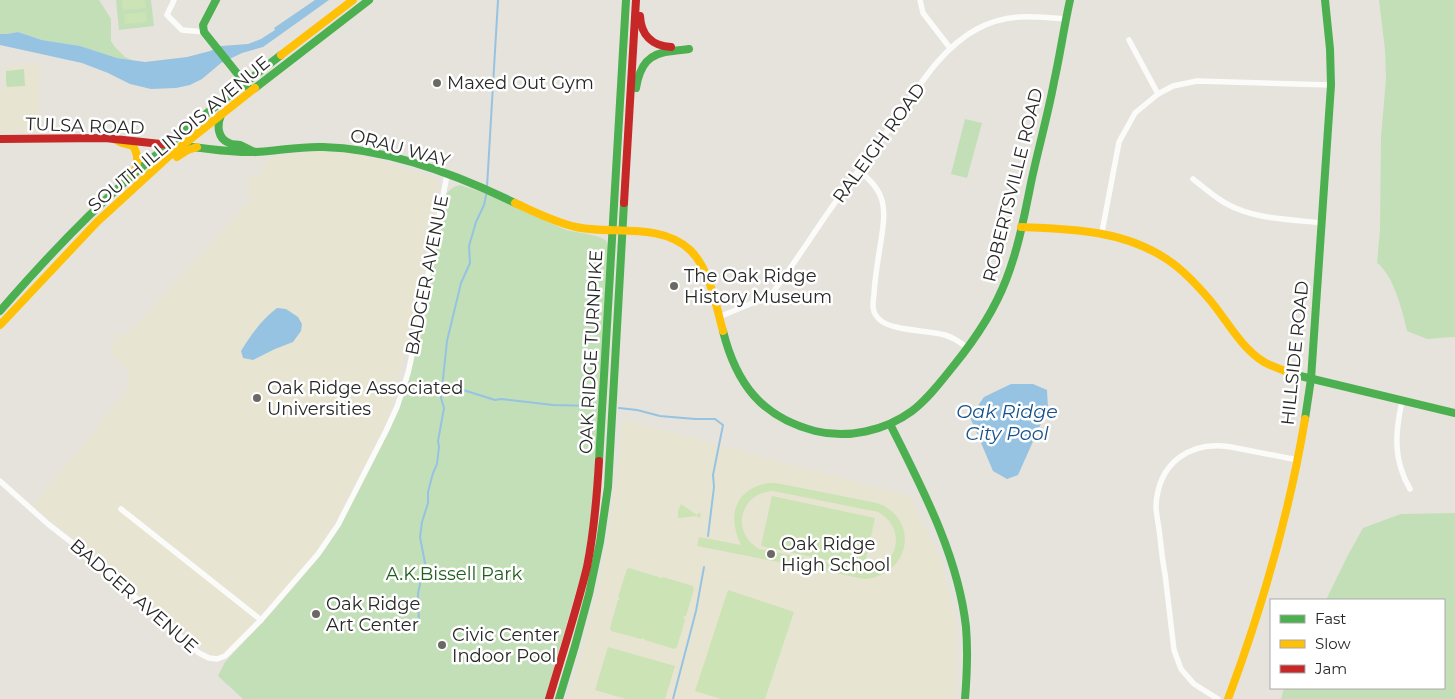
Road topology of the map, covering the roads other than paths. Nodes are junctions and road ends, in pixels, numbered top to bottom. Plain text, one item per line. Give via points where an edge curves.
1 (174, 0) edge
2 (216, 0) edge
3 (353, 0) edge
4 (369, 0) edge
5 (626, 0) edge
6 (636, 0) edge
7 (641, 0) edge
8 (920, 0) edge
9 (1070, 0) edge
10 (1325, 0) edge
11 (1066, 20) junction
12 (203, 29) junction
13 (1129, 40) dead end
14 (950, 48) junction
15 (245, 82) junction
16 (1330, 85) junction
17 (251, 90) junction
18 (1158, 94) junction
19 (222, 114) junction
20 (112, 138) junction
21 (0, 139) edge
22 (170, 144) junction
23 (183, 146) junction
24 (197, 147) junction
25 (255, 152) junction
26 (627, 155) junction
27 (858, 170) junction
28 (447, 175) junction
29 (1193, 179) dead end
30 (127, 181) junction
31 (97, 222) junction
32 (1322, 223) junction
33 (1021, 227) junction
34 (613, 231) junction
35 (623, 232) junction
36 (1102, 232) junction
37 (0, 311) edge
38 (719, 317) junction
39 (0, 326) edge
40 (968, 348) junction
41 (1310, 379) junction
42 (1402, 400) junction
43 (1455, 413) edge
44 (890, 424) junction
45 (1298, 460) junction
46 (0, 481) edge
47 (1410, 489) dead end
48 (121, 509) dead end
49 (261, 620) junction
50 (549, 699) edge
51 (559, 699) edge
52 (965, 699) edge
53 (1218, 699) edge
54 (1228, 699) edge

1 - 12 street via 167,15 182,30
2 - 12 main road
3 - 15 main road, SOUTH ILLINOIS AVENUE
4 - 17 main road, SOUTH ILLINOIS AVENUE
5 - 34 main road, OAK RIDGE TURNPIKE
6 - 26 main road, OAK RIDGE TURNPIKE
7 - 26 main road via 640,25 645,35 658,46 689,49 657,53 648,58 641,68
8 - 14 street via 923,13
9 - 11 main road, ROBERTSVILLE ROAD
10 - 16 main road, HILLSIDE ROAD
11 - 14 street, RALEIGH ROAD via 1029,16 1009,18 976,30
11 - 33 main road, ROBERTSVILLE ROAD
12 - 15 main road
13 - 18 street
14 - 27 street, RALEIGH ROAD
15 - 17 main road
15 - 22 main road, SOUTH ILLINOIS AVENUE
16 - 18 street via 1196,81 1173,86
16 - 32 main road, HILLSIDE ROAD
17 - 19 main road, SOUTH ILLINOIS AVENUE
18 - 36 street via 1135,113 1119,142
19 - 23 main road, SOUTH ILLINOIS AVENUE
19 - 25 main road via 217,126 224,140
20 - 21 main road, TULSA ROAD
20 - 22 main road, TULSA ROAD
20 - 30 main road via 133,146 136,151 138,165
22 - 23 main road, ORAU WAY
22 - 30 main road, SOUTH ILLINOIS AVENUE
23 - 24 main road, ORAU WAY
23 - 31 main road, SOUTH ILLINOIS AVENUE
24 - 25 main road, ORAU WAY
24 - 31 main road via 178,156
25 - 28 main road, ORAU WAY via 294,147 349,148
26 - 35 main road, OAK RIDGE TURNPIKE
27 - 38 street, RALEIGH ROAD via 773,292
27 - 40 street via 876,187 885,211 872,309 877,318 885,325 945,335
28 - 34 main road, ORAU WAY via 572,226
28 - 49 street, BADGER AVENUE via 416,337 397,407 338,525 318,554
29 - 32 street via 1219,200 1237,209 1257,215
30 - 37 main road, SOUTH ILLINOIS AVENUE
31 - 39 main road, SOUTH ILLINOIS AVENUE
32 - 41 main road, HILLSIDE ROAD
33 - 36 main road
33 - 40 main road, ROBERTSVILLE ROAD via 1001,295
34 - 35 main road, ROBERTSVILLE ROAD
34 - 50 main road, OAK RIDGE TURNPIKE via 597,500 578,601
35 - 38 main road, ROBERTSVILLE ROAD via 662,235 691,250 705,272
35 - 51 main road, OAK RIDGE TURNPIKE via 606,501 585,614
36 - 41 main road via 1142,245 1170,261 1197,284 1251,351 1280,370
38 - 44 main road, ROBERTSVILLE ROAD via 729,355 744,384 774,413 802,427 829,433 856,433
40 - 44 main road, ROBERTSVILLE ROAD via 920,405
41 - 42 main road
41 - 45 main road, HILLSIDE ROAD
42 - 43 main road
42 - 47 street via 1397,449
44 - 52 main road via 929,503 957,578 968,648
45 - 53 street via 1220,445 1206,446 1178,458 1160,485 1156,509 1174,650 1182,669 1194,684
45 - 54 main road, HILLSIDE ROAD via 1272,569
46 - 49 street, BADGER AVENUE via 199,653 217,660 225,656
48 - 49 street

